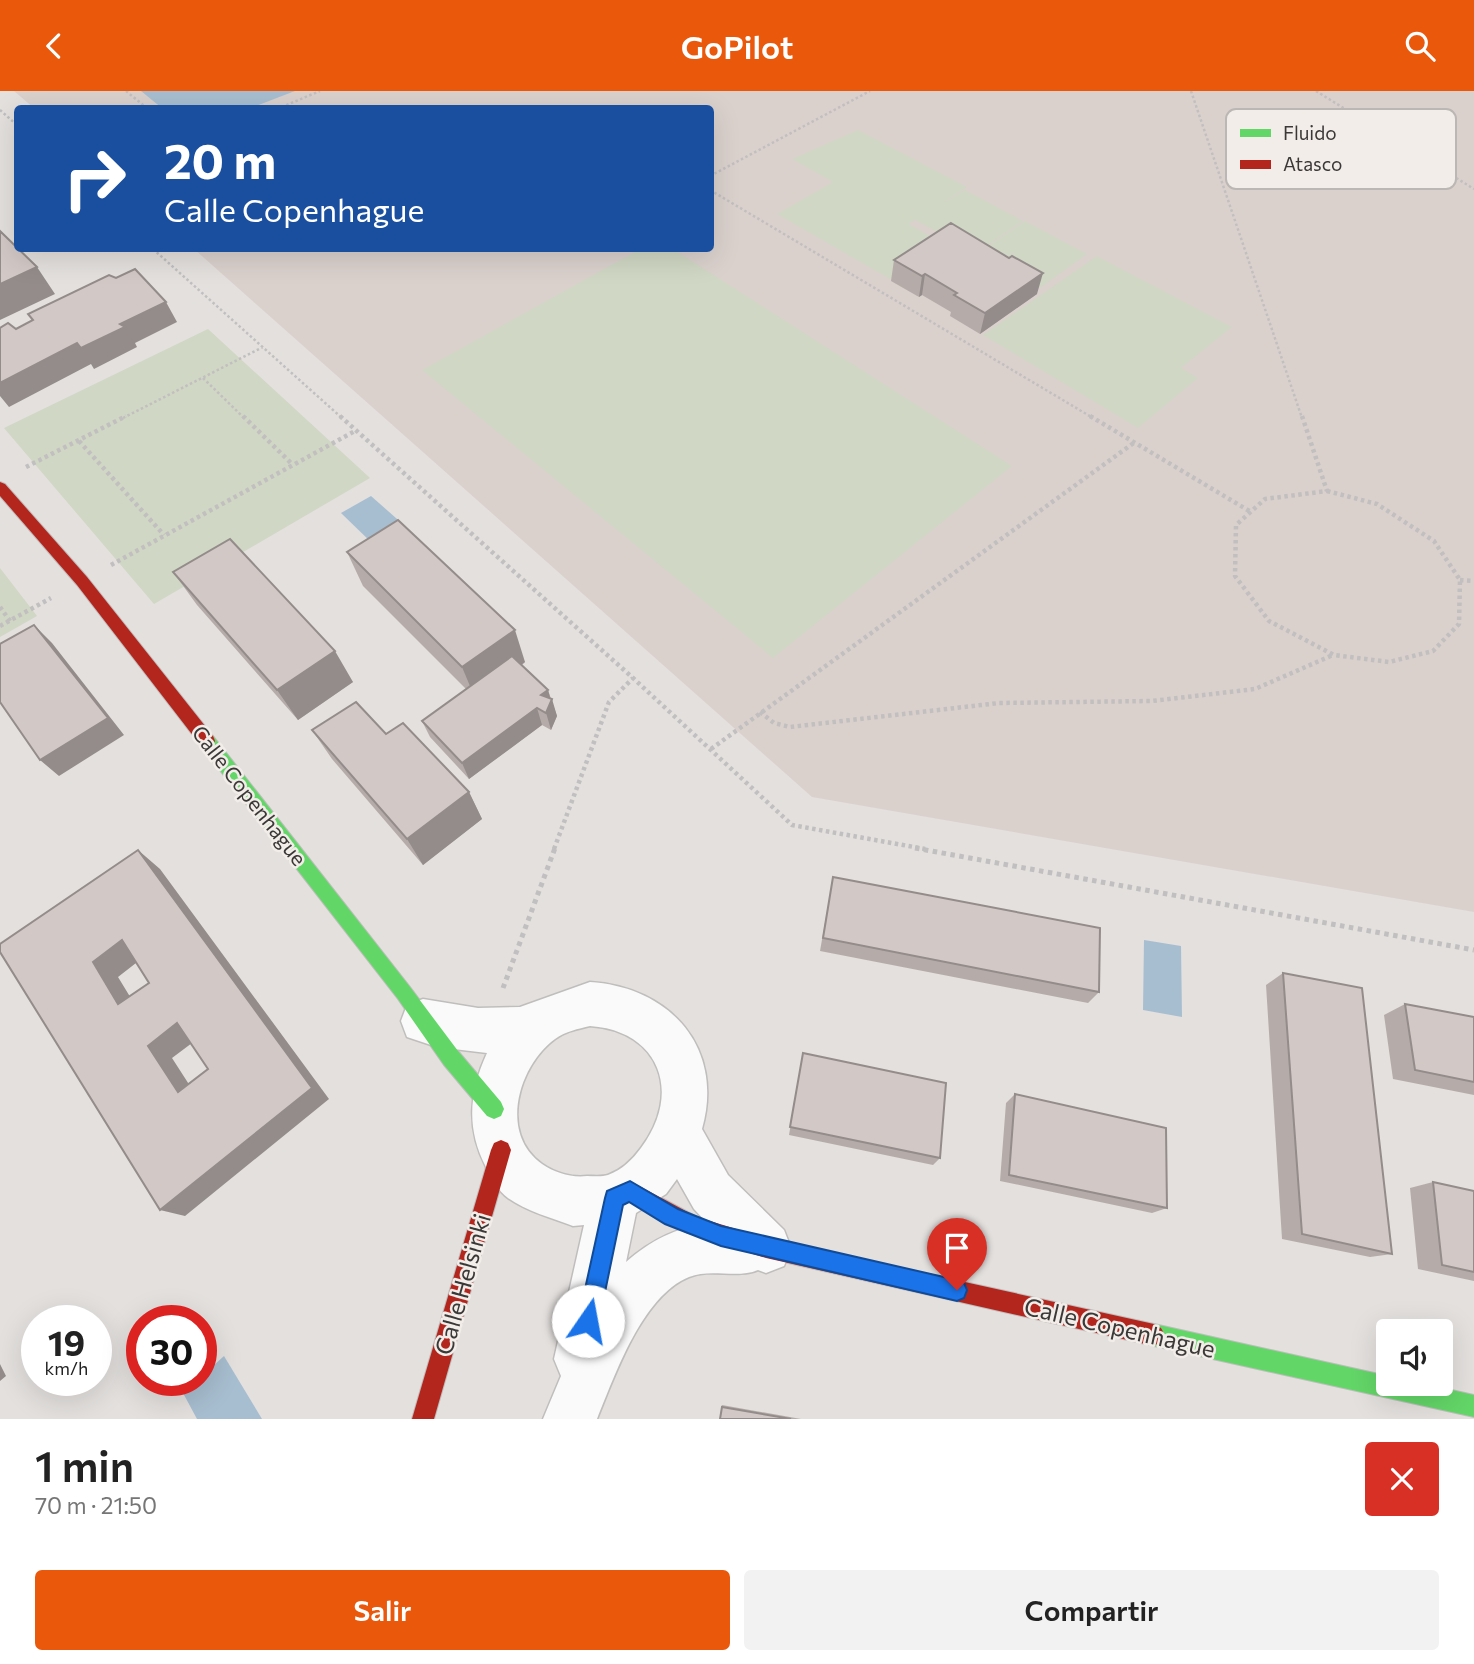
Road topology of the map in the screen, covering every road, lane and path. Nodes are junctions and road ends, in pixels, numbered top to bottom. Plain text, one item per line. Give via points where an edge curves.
1 (126, 91) edge
2 (320, 91) edge
3 (869, 91) edge
4 (1191, 91) edge
5 (1317, 91) edge
6 (143, 105) edge
7 (287, 105) edge
8 (1346, 109) edge
9 (0, 110) edge
10 (14, 123) edge
11 (714, 174) edge
12 (1456, 178) edge
13 (1474, 189) edge
14 (714, 192) edge
15 (156, 252) edge
16 (263, 348) junction
17 (203, 378) junction
18 (355, 431) junction
19 (79, 440) junction
20 (1135, 442) junction
21 (292, 464) junction
22 (18, 471) dead end
23 (0, 487) edge
24 (1328, 491) junction
25 (1251, 512) junction
26 (164, 535) junction
27 (1460, 580) junction
28 (82, 581) junction
29 (1474, 581) edge
30 (0, 607) edge
31 (10, 621) junction
32 (0, 626) edge
33 (1334, 655) junction
34 (633, 678) junction
35 (760, 712) junction
36 (711, 749) junction
37 (1474, 950) edge
38 (501, 994) dead end
39 (423, 1021) junction
40 (534, 1027) junction
41 (498, 1129) junction
42 (679, 1135) junction
43 (622, 1195) junction
44 (766, 1248) junction
45 (1474, 1406) edge
46 (423, 1419) edge
47 (569, 1419) edge

1 - 6 path
2 - 7 path
3 - 11 path
4 - 24 path
5 - 8 path
9 - 10 path
12 - 13 path
14 - 20 path
15 - 16 path
16 - 17 path
16 - 18 path
17 - 19 path
17 - 21 path
18 - 21 path
18 - 34 path
19 - 22 path
19 - 26 path
20 - 25 path
20 - 35 path
21 - 26 path
23 - 28 street, Calle Copenhague
24 - 25 path via 1265,499
24 - 27 path via 1377,504 1434,541
25 - 33 path via 1236,525 1235,576 1269,621
26 - 28 path
27 - 29 path
27 - 33 path via 1459,624 1433,651 1389,662
28 - 31 path
28 - 39 street, Calle Copenhague
30 - 31 path
31 - 32 path
33 - 35 path via 1255,689 1152,701 999,703 790,727 774,723
34 - 36 path
34 - 38 path via 609,702
35 - 36 path
36 - 37 path via 792,825
39 - 40 street via 504,1033
39 - 41 street, Calle Copenhague
40 - 41 street, Calle Helsinki via 513,1050 499,1078
40 - 42 street, Calle Helsinki via 561,1011 590,1004 620,1007 643,1017 663,1033 677,1054 685,1079 686,1107
41 - 43 street, Calle Helsinki via 520,1177 547,1196 580,1204
41 - 46 street, Calle Helsinki
42 - 43 street, Calle Helsinki via 654,1173
42 - 44 street via 711,1192
43 - 44 street, Calle Copenhague via 692,1226
43 - 47 street
44 - 45 street, Calle Copenhague
44 - 47 street via 685,1252 653,1271 613,1323

